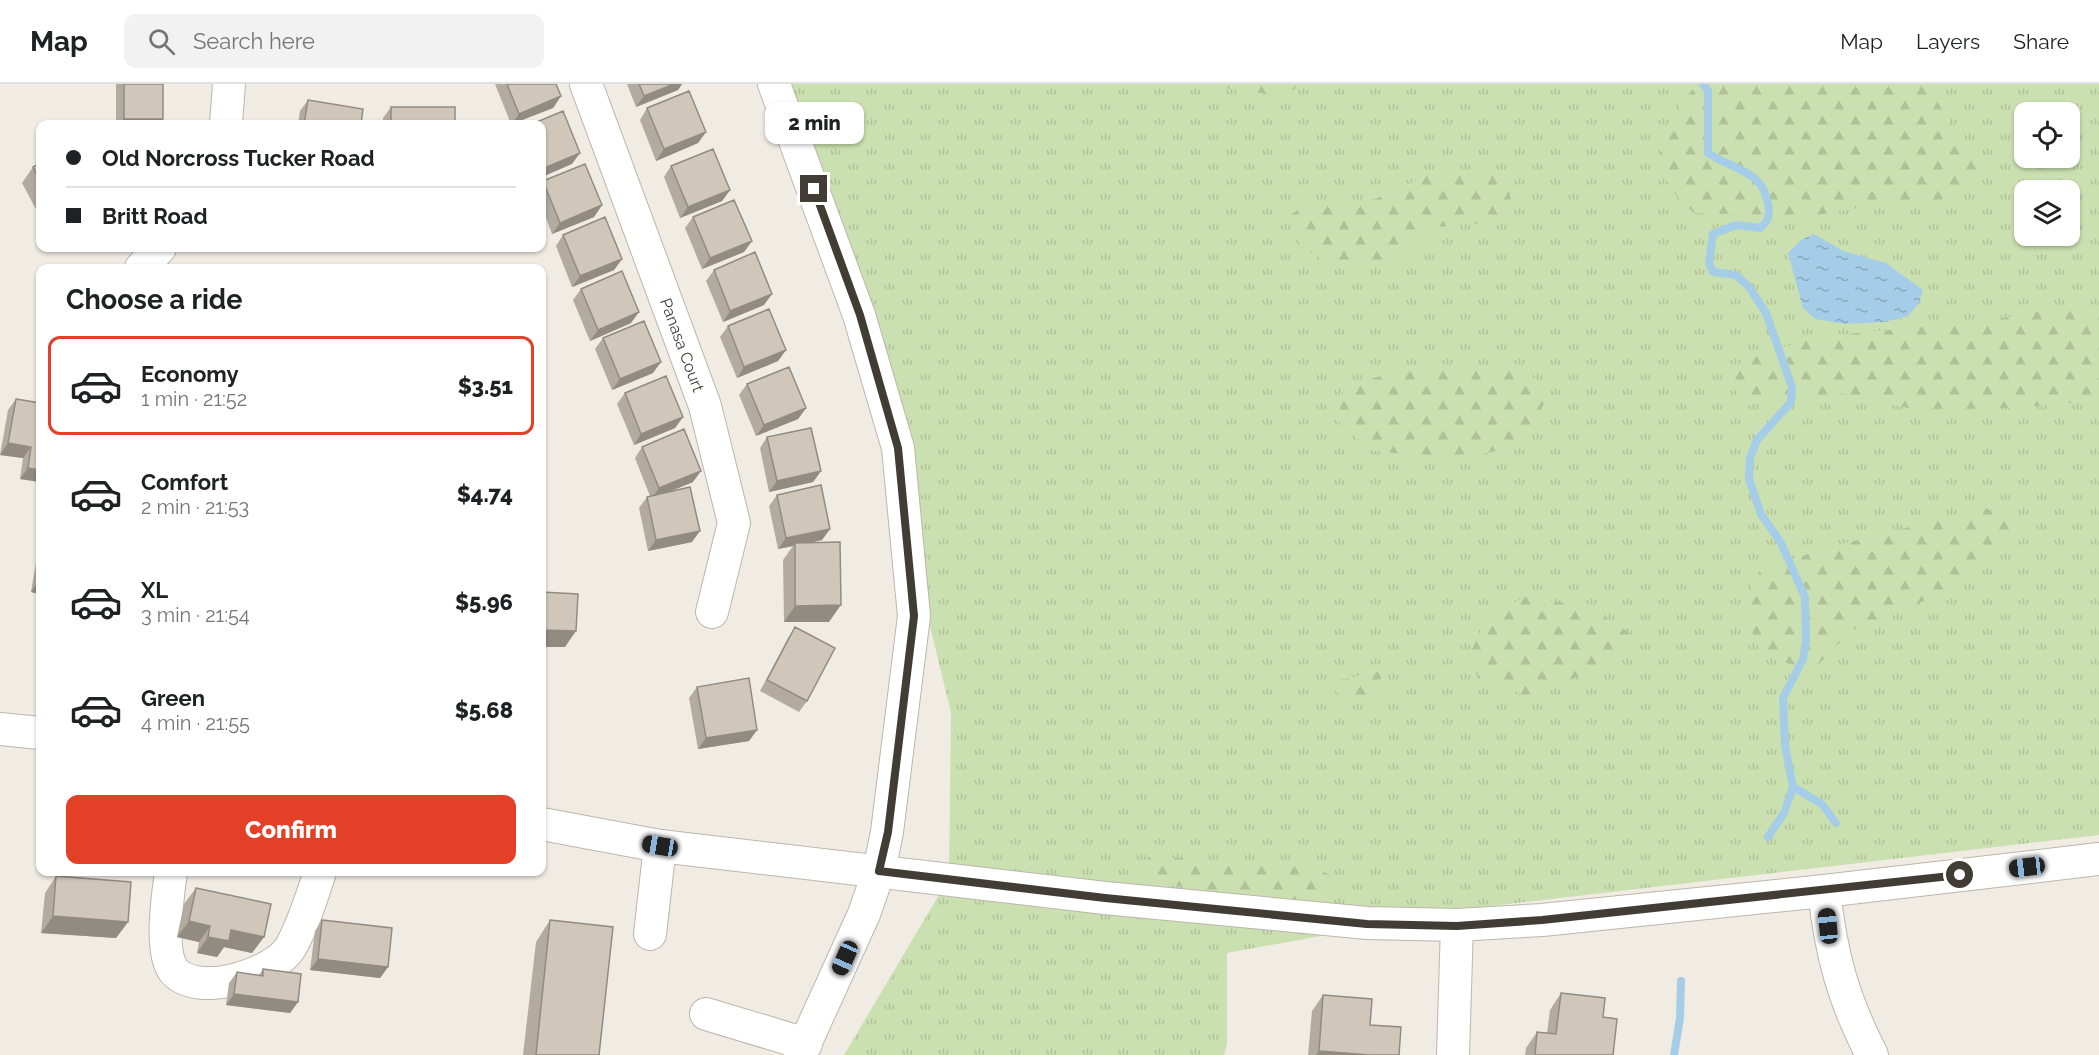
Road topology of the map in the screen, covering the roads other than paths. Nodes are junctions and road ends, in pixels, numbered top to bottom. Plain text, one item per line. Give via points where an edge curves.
1 (229, 84) edge
2 (586, 84) edge
3 (774, 84) edge
4 (226, 120) edge
5 (156, 252) edge
6 (145, 264) edge
7 (712, 612) dead end
8 (0, 729) edge
9 (36, 733) edge
10 (546, 825) edge
11 (660, 846) junction
12 (2099, 859) edge
13 (879, 871) junction
14 (170, 876) edge
15 (319, 876) edge
16 (1824, 891) junction
17 (1457, 926) junction
18 (650, 934) dead end
19 (706, 1014) dead end
20 (803, 1050) edge
21 (1453, 1055) edge
22 (1872, 1055) edge

1 - 4 street
2 - 7 street, Panasa Court via 705,406 734,523
3 - 13 street via 860,315 898,448 914,616 888,832
5 - 6 street
8 - 9 street
10 - 11 street
11 - 13 street
11 - 18 street
12 - 16 street
13 - 17 street via 1367,924
13 - 20 street
14 - 15 street via 166,906 167,953 174,971 190,980 212,982 243,978 269,968 289,949
16 - 17 street
16 - 22 street via 1830,943 1850,1011
17 - 21 street
19 - 20 street

